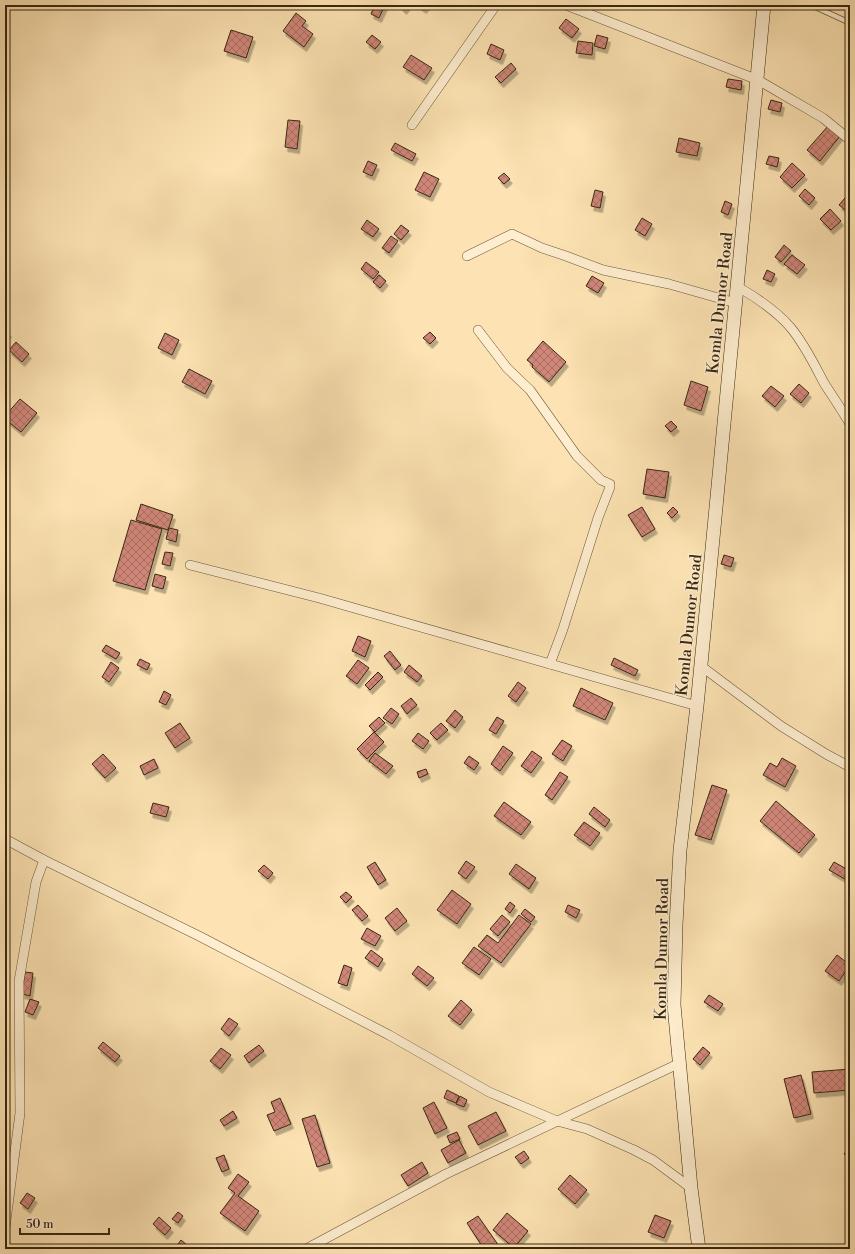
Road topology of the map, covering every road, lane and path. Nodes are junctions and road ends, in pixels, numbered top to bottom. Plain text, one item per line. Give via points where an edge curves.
1 (496, 5) edge
2 (566, 5) edge
3 (764, 5) edge
4 (811, 5) edge
5 (848, 22) dead end
6 (758, 80) junction
7 (412, 125) dead end
8 (850, 140) edge
9 (467, 256) dead end
10 (738, 287) junction
11 (736, 303) junction
12 (478, 330) dead end
13 (850, 424) edge
14 (190, 565) dead end
15 (550, 664) junction
16 (701, 666) junction
17 (697, 706) junction
18 (850, 767) edge
19 (5, 839) edge
20 (44, 860) junction
21 (680, 1063) junction
22 (557, 1121) junction
23 (691, 1188) junction
24 (5, 1228) edge
25 (306, 1249) edge
26 (699, 1249) edge

1 - 7 street
2 - 6 street
3 - 6 street, Komla Dumor Road
4 - 5 lane
6 - 8 street via 823,118
6 - 10 street, Komla Dumor Road
9 - 11 street via 512,234 602,270 669,284
10 - 11 street, Komla Dumor Road
10 - 13 street via 755,297 790,327
11 - 16 street, Komla Dumor Road
12 - 15 street via 507,368 530,390 577,456 601,480 610,484
14 - 15 street via 319,598
15 - 17 street
16 - 17 street, Komla Dumor Road
16 - 18 street via 781,726
17 - 21 street, Komla Dumor Road via 680,850 676,925 674,1005
19 - 20 street
20 - 22 street via 199,936 375,1028 489,1092
20 - 24 street via 36,882 19,981 20,1113
21 - 22 street
21 - 23 street, Komla Dumor Road
22 - 23 street via 587,1129 654,1160
22 - 25 street via 446,1174
23 - 26 street, Komla Dumor Road

